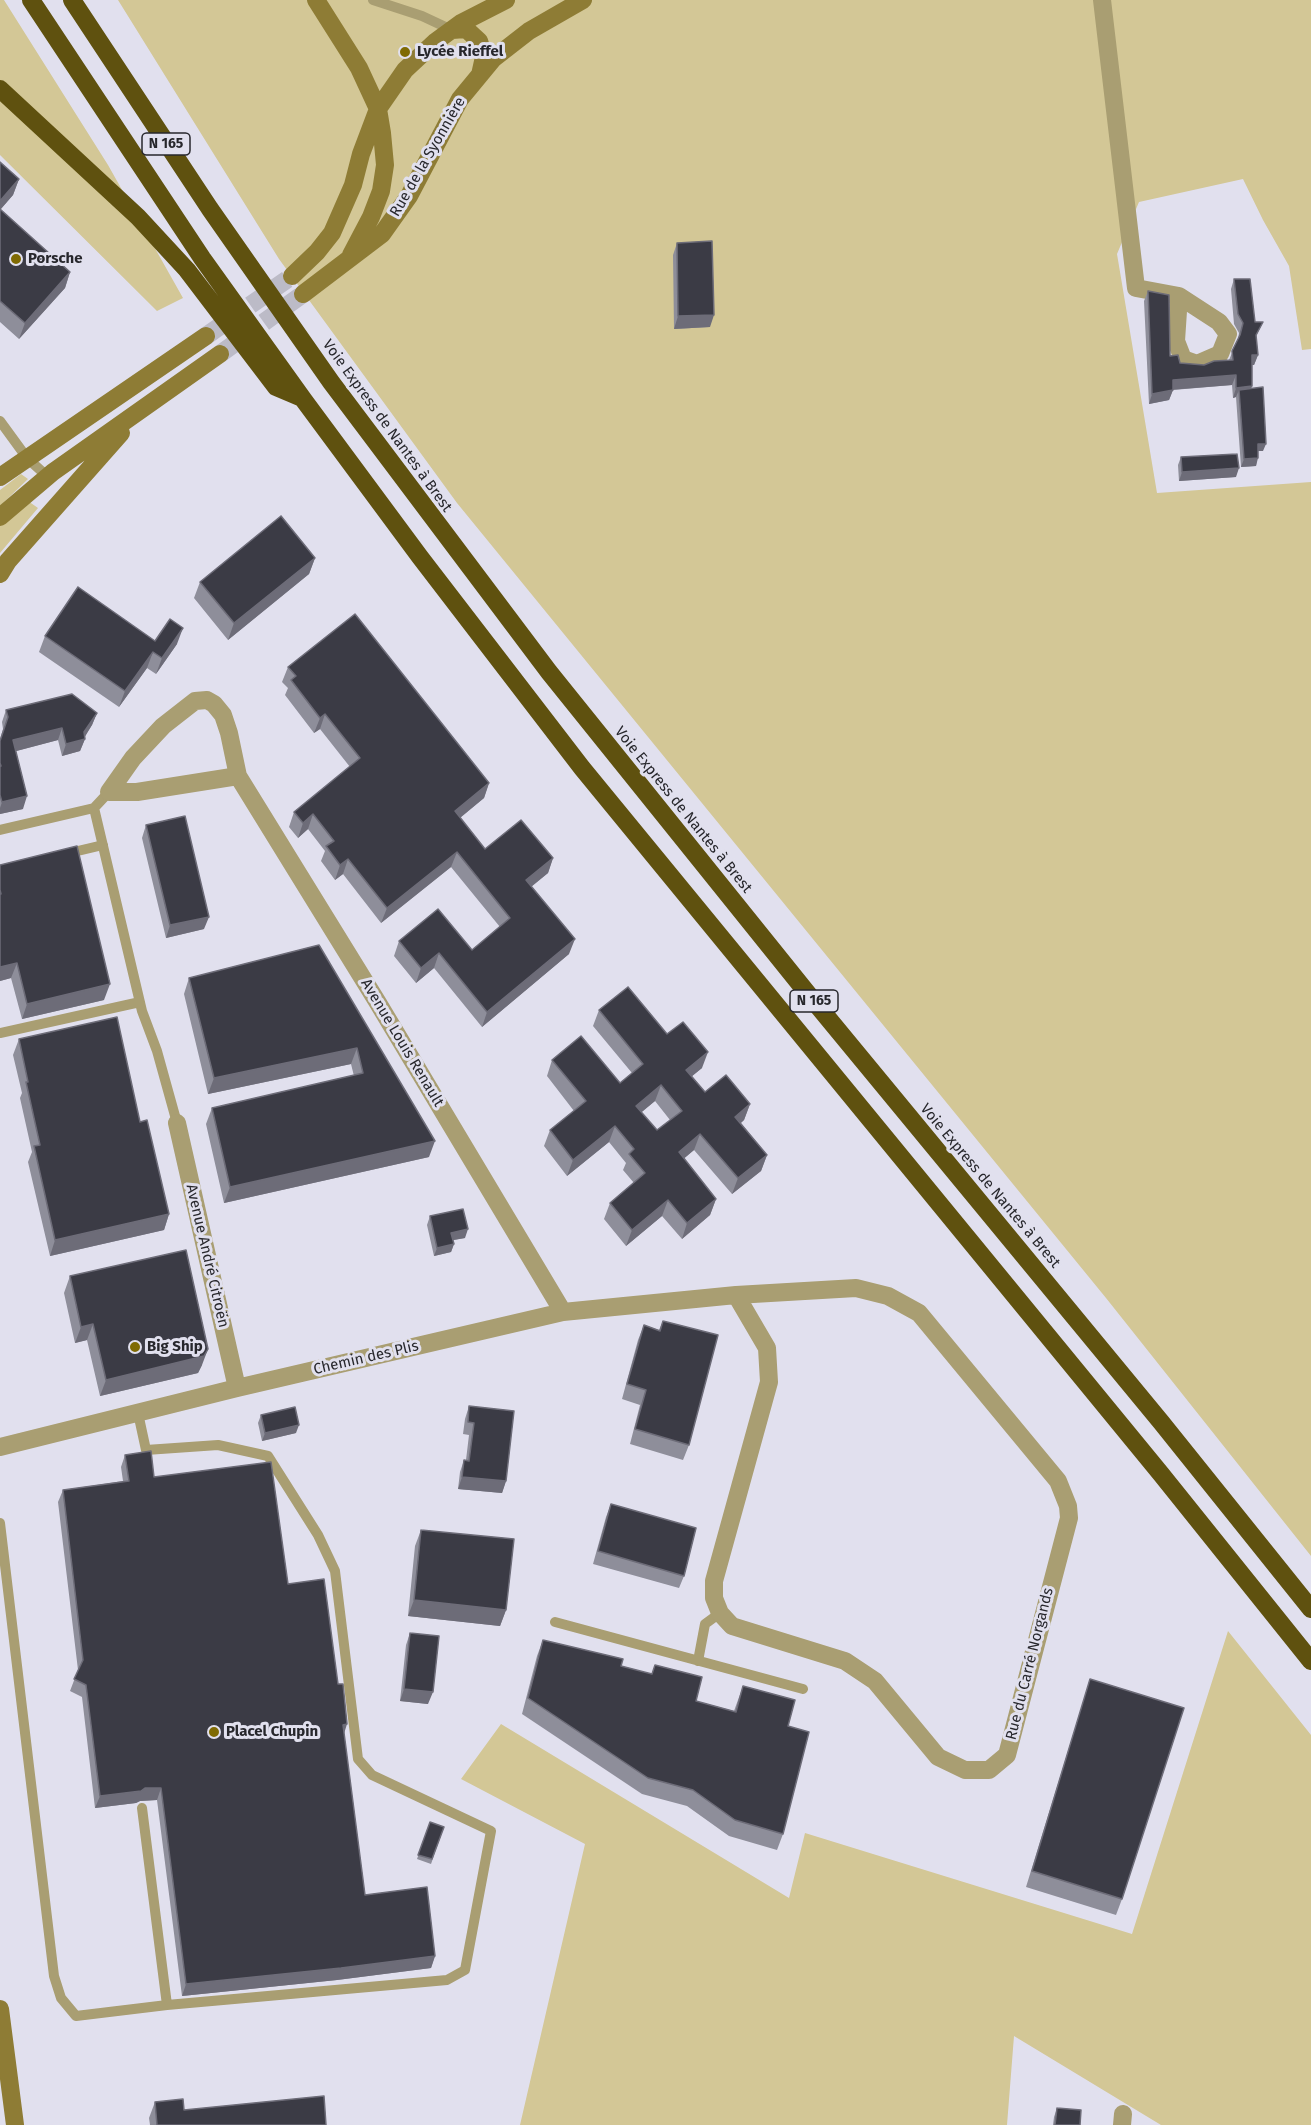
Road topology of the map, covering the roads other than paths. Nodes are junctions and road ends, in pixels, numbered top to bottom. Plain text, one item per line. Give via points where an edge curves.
1 (31, 0) edge
2 (72, 0) edge
3 (316, 0) edge
4 (373, 0) edge
5 (506, 0) edge
6 (583, 0) edge
7 (1102, 0) edge
8 (452, 30) junction
9 (480, 75) junction
10 (0, 89) edge
11 (378, 109) junction
12 (347, 262) junction
13 (292, 276) tunnel mouth
14 (303, 294) tunnel mouth
15 (1179, 296) dead end
16 (206, 336) tunnel mouth
17 (220, 354) tunnel mouth
18 (303, 399) junction
19 (140, 412) junction
20 (0, 421) edge
21 (27, 458) junction
22 (0, 477) edge
23 (48, 477) junction
24 (0, 517) edge
25 (0, 574) edge
26 (238, 776) junction
27 (108, 792) junction
28 (94, 808) junction
29 (0, 830) edge
30 (103, 845) junction
31 (57, 856) edge
32 (140, 1002) junction
33 (0, 1033) edge
34 (177, 1123) joint
35 (736, 1295) junction
36 (563, 1312) junction
37 (237, 1388) junction
38 (138, 1413) junction
39 (0, 1447) edge
40 (0, 1523) edge
41 (1311, 1609) edge
42 (720, 1614) junction
43 (555, 1622) dead end
44 (699, 1660) junction
45 (1311, 1661) edge
46 (803, 1689) dead end
47 (142, 1809) dead end
48 (167, 2005) junction
49 (0, 2009) edge
50 (15, 2125) edge

1 - 18 highway, N 165 via 202,258
2 - 41 highway, Voie Express de Nantes à Brest / N 165 via 210,209 331,382 549,672
3 - 11 main road via 359,68
4 - 8 lane
5 - 8 main road
6 - 9 main road, Rue de la Syonnière via 529,31 493,59
7 - 15 street via 1136,288
8 - 9 main road via 466,29 479,41 484,57
8 - 11 main road via 405,70
9 - 12 main road, Rue de la Syonnière via 460,99 409,196 382,234
10 - 18 highway via 138,217 187,270 276,387
11 - 12 main road via 385,165 381,191 372,217
11 - 13 main road via 332,233
12 - 14 main road, Rue de la Syonnière
16 - 21 main road
17 - 19 main road
18 - 45 highway, N 165 via 582,768
19 - 23 main road
19 - 25 main road
20 - 21 lane
21 - 22 main road
21 - 23 lane
23 - 24 main road
26 - 27 street via 137,792
26 - 27 street, Avenue Louis Renault via 223,715 207,700 195,701 163,726
26 - 36 street, Avenue Louis Renault
27 - 28 lane
28 - 29 lane
28 - 30 lane
30 - 31 lane
30 - 32 lane
32 - 33 lane
32 - 34 lane
34 - 37 street, Avenue André Citroën
35 - 36 street, Chemin des Plis
35 - 42 street via 767,1348 769,1382 714,1581 714,1598
35 - 42 street, Rue du Carré Norgands via 856,1288 888,1296 919,1313 1058,1481 1069,1518 1007,1755 989,1770 965,1770 938,1757 875,1682 845,1661 732,1626
36 - 37 street, Chemin des Plis
37 - 38 street, Chemin des Plis
38 - 39 street, Chemin des Plis
38 - 48 lane via 146,1449 218,1445 268,1456 318,1535 335,1571 358,1759 372,1775 491,1831 465,1970 447,1980
40 - 48 lane via 52,1965 61,1998 76,2016
42 - 44 lane via 705,1624
43 - 44 lane
44 - 46 lane
47 - 48 lane
49 - 50 main road

